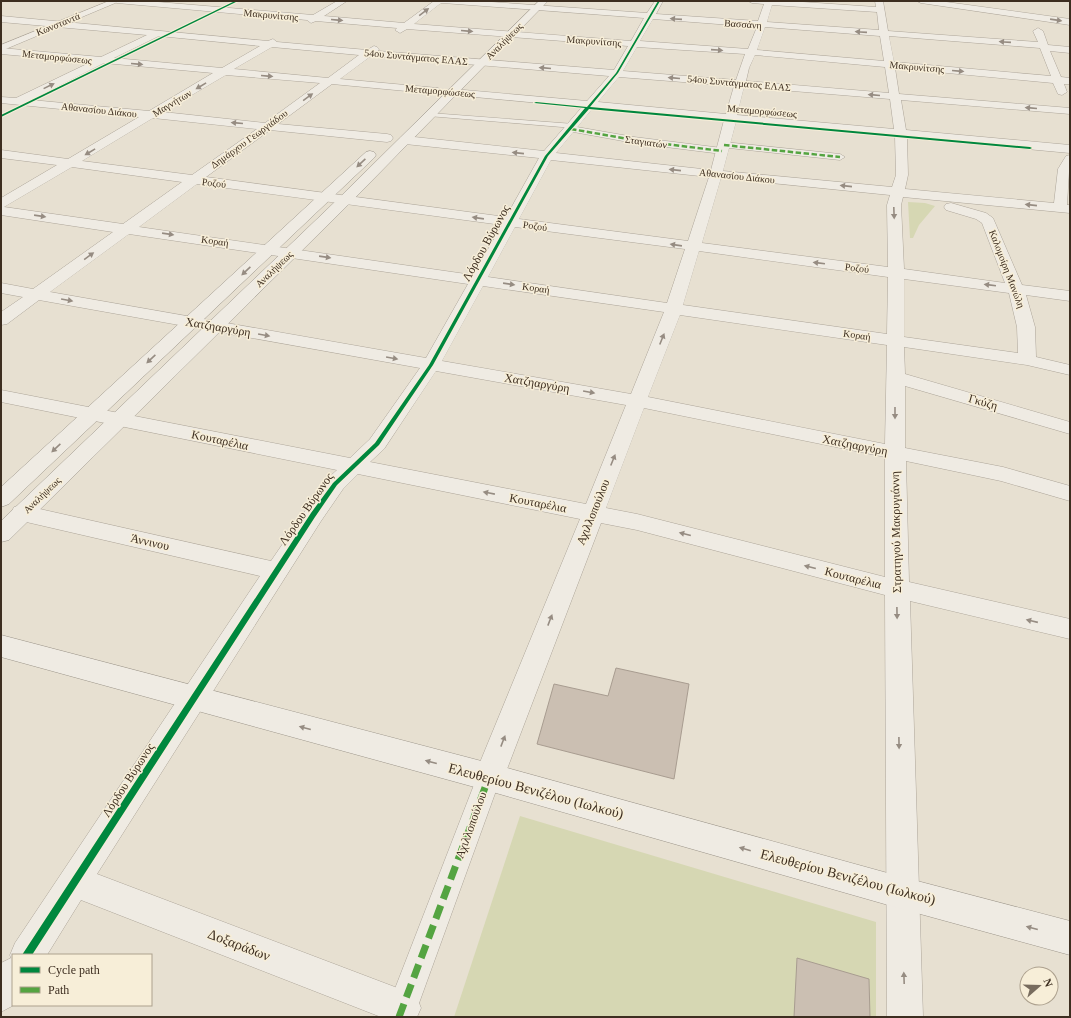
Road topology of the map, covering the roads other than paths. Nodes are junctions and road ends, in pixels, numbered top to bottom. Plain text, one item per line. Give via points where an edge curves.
1 (116, 1) edge
2 (227, 1) edge
3 (343, 1) edge
4 (439, 1) edge
5 (443, 1) edge
6 (763, 1) edge
7 (921, 1) edge
8 (534, 4) edge
9 (880, 5) edge
10 (1027, 6) dead end
11 (208, 9) junction
12 (655, 9) edge
13 (1032, 17) junction
14 (314, 18) junction
15 (1, 19) edge
16 (1070, 22) edge
17 (58, 25) junction
18 (762, 25) junction
19 (406, 26) junction
20 (156, 34) junction
21 (504, 34) junction
22 (884, 34) junction
23 (270, 44) junction
24 (635, 44) junction
25 (1044, 46) junction
26 (1, 48) edge
27 (1070, 50) edge
28 (1, 51) edge
29 (752, 52) junction
30 (368, 53) junction
31 (101, 61) junction
32 (476, 62) junction
33 (889, 64) junction
34 (224, 72) junction
35 (617, 73) junction
36 (1058, 80) junction
37 (330, 81) junction
38 (1070, 81) edge
39 (741, 83) junction
40 (445, 92) junction
41 (1066, 95) edge
42 (894, 97) junction
43 (1, 100) edge
44 (18, 102) junction
45 (591, 105) junction
46 (1, 110) edge
47 (1070, 112) edge
48 (151, 115) junction
49 (430, 115) junction
50 (731, 118) junction
51 (268, 126) junction
52 (572, 127) junction
53 (900, 133) junction
54 (387, 138) junction
55 (405, 140) junction
56 (723, 148) junction
57 (1070, 149) edge
58 (1, 154) edge
59 (546, 156) junction
60 (840, 157) dead end
61 (1070, 159) edge
62 (70, 164) junction
63 (716, 174) junction
64 (193, 180) junction
65 (897, 191) junction
66 (928, 194) junction
67 (325, 197) junction
68 (345, 200) junction
69 (1, 204) edge
70 (1065, 208) edge
71 (1, 211) edge
72 (511, 222) junction
73 (127, 228) junction
74 (694, 247) junction
75 (269, 249) junction
76 (291, 252) junction
77 (896, 273) junction
78 (478, 279) junction
79 (1, 288) edge
80 (1016, 289) junction
81 (36, 295) junction
82 (1070, 296) edge
83 (674, 308) junction
84 (1, 320) edge
85 (190, 322) junction
86 (215, 327) junction
87 (895, 341) junction
88 (1027, 360) junction
89 (431, 365) junction
90 (1070, 370) edge
91 (895, 377) junction
92 (1, 396) edge
93 (637, 401) junction
94 (92, 414) junction
95 (120, 419) junction
96 (1070, 428) edge
97 (895, 453) junction
98 (352, 467) junction
99 (1070, 494) edge
100 (2, 498) edge
101 (22, 513) junction
102 (592, 513) junction
103 (1, 534) edge
104 (277, 571) junction
105 (896, 589) junction
106 (1070, 629) edge
107 (1, 646) edge
108 (193, 698) junction
109 (489, 777) junction
110 (75, 882) junction
111 (902, 893) junction
112 (1070, 938) edge
113 (28, 954) edge
114 (12, 978) edge
115 (1, 994) edge
116 (401, 1012) edge
117 (906, 1017) edge

1 - 11 street, Μακρυνίτσης
1 - 17 street, Κωνσταντά
2 - 11 street
3 - 14 street, Μαγνήτων
19 -> 4 street, Δημάρχου Γεωργιάδου
5 - 8 street, Βασσάνη
6 - 9 street
6 - 18 street, Αχιλλοπούλου
7 - 13 street
8 - 12 street, Βασσάνη
8 - 21 street, Αναλήψεως
9 - 22 street, Στρατηγού Μακρυγιάννη
10 - 13 street
11 - 14 street, Μακρυνίτσης
11 - 20 street
18 -> 12 street, Βασσάνη
12 - 24 street, Λόρδου Βύρωνος
13 -> 16 street
13 - 25 street
14 -> 19 street, Μακρυνίτσης
14 - 23 street, Μαγνήτων
15 - 17 street, 54ου Συντάγματος ΕΛΑΣ
17 - 20 street, 54ου Συντάγματος ΕΛΑΣ
17 - 26 street, Κωνσταντά
22 -> 18 street, Βασσάνη
18 - 29 street, Αχιλλοπούλου
19 -> 21 street, Μακρυνίτσης
19 - 30 street, Δημάρχου Γεωργιάδου
20 - 23 street, 54ου Συντάγματος ΕΛΑΣ
20 - 31 street
21 - 24 street, Μακρυνίτσης
21 - 32 street, Αναλήψεως
25 -> 22 street, Βασσάνη
22 - 33 street, Στρατηγού Μακρυγιάννη
23 - 30 street, 54ου Συντάγματος ΕΛΑΣ
23 - 34 street, Μαγνήτων
24 -> 29 street, Μακρυνίτσης
24 - 35 street, Λόρδου Βύρωνος
25 - 27 street, Βασσάνη
25 - 36 street
28 - 31 street, Μεταμορφώσεως
29 - 33 street, Μακρυνίτσης
29 - 39 street, Αχιλλοπούλου via 744,68
30 - 32 street, 54ου Συντάγματος ΕΛΑΣ
30 - 37 street, Δημάρχου Γεωργιάδου
31 -> 34 street, Μεταμορφώσεως
44 -> 31 street
35 -> 32 street, 54ου Συντάγματος ΕΛΑΣ
32 - 40 street, Αναλήψεως
33 -> 36 street, Μακρυνίτσης
33 - 42 street, Στρατηγού Μακρυγιάννη
34 -> 37 street, Μεταμορφώσεως
34 -> 48 street, Μαγνήτων
39 -> 35 street, 54ου Συντάγματος ΕΛΑΣ
35 - 45 street, Λόρδου Βύρωνος
36 - 38 street, Μακρυνίτσης
36 - 41 street
37 - 40 street, Μεταμορφώσεως
51 -> 37 street, Δημάρχου Γεωργιάδου
42 -> 39 street, 54ου Συντάγματος ΕΛΑΣ
39 - 50 street, Αχιλλοπούλου
40 - 45 street, Μεταμορφώσεως
40 - 49 street, Αναλήψεως
40 - 54 street, Αναλήψεως
41 - 47 street
47 -> 42 street, 54ου Συντάγματος ΕΛΑΣ
42 - 53 street, Στρατηγού Μακρυγιάννη
43 - 44 street, Αθανασίου Διάκου
44 - 46 street
44 - 48 street, Αθανασίου Διάκου
45 - 50 street, Μεταμορφώσεως
45 - 52 street, Λόρδου Βύρωνος
51 -> 48 street, Αθανασίου Διάκου
48 -> 62 street, Μαγνήτων
49 - 52 lane, Σταγιατών
49 - 55 street, Αναλήψεως
50 - 53 street, Μεταμορφώσεως
50 - 56 street, Αχιλλοπούλου
51 - 54 street, Αθανασίου Διάκου
51 - 64 street, Δημάρχου Γεωργιάδου
52 - 56 street, Σταγιατών via 634,140
52 - 59 street, Λόρδου Βύρωνος
53 - 57 street, Μεταμορφώσεως
53 - 65 street, Στρατηγού Μακρυγιάννη via 902,175
54 -> 67 street, Αναλήψεως
59 -> 55 street, Αθανασίου Διάκου
55 - 68 street, Αναλήψεως
56 - 60 street, Σταγιατών
56 - 63 street, Αχιλλοπούλου
58 - 62 street, Ροζού
63 -> 59 street, Αθανασίου Διάκου
59 - 72 street, Λόρδου Βύρωνος
61 - 70 street via 1064,169
62 - 64 street, Ροζού
62 - 69 street, Μαγνήτων
65 -> 63 street, Αθανασίου Διάκου
63 - 74 street, Αχιλλοπούλου
64 - 67 street, Ροζού
64 - 73 street, Δημάρχου Γεωργιάδου
65 - 66 street, Αθανασίου Διάκου
65 -> 77 street, Στρατηγού Μακρυγιάννη via 894,205
70 -> 66 street, Αθανασίου Διάκου
66 - 80 street, Καλομοίρη Μανώλη via 946,205 987,220
67 - 68 street, Ροζού
67 - 75 street, Αναλήψεως
72 -> 68 street, Ροζού
68 - 76 street, Αναλήψεως
71 -> 73 street, Κοραή
74 -> 72 street, Ροζού
72 - 78 street, Λόρδου Βύρωνος
73 -> 75 street, Κοραή
81 -> 73 street, Δημάρχου Γεωργιάδου
77 -> 74 street, Ροζού
74 - 83 street, Αχιλλοπούλου
75 - 76 street, Κοραή
75 -> 85 street, Αναλήψεως
76 -> 78 street, Κοραή
76 - 86 street, Αναλήψεως
80 -> 77 street, Ροζού
77 - 87 street, Στρατηγού Μακρυγιάννη
78 -> 83 street, Κοραή
78 - 89 street, Λόρδου Βύρωνος
79 - 81 street, Χατζηαργύρη
80 - 82 street, Ροζού
80 - 88 street, Καλομοίρη Μανώλη via 1024,313
81 - 84 street, Δημάρχου Γεωργιάδου
81 -> 85 street, Χατζηαργύρη
83 - 87 street, Κοραή
93 -> 83 street, Αχιλλοπούλου
85 - 86 street, Χατζηαργύρη
85 -> 94 street, Αναλήψεως
86 -> 89 street, Χατζηαργύρη
86 - 95 street, Αναλήψεως
87 - 88 street, Κοραή
87 - 91 street, Στρατηγού Μακρυγιάννη
88 - 90 street, Κοραή
89 -> 93 street, Χατζηαργύρη
89 - 98 street, Λόρδου Βύρωνος via 377,444
91 - 96 street, Γκύζη
91 -> 97 street, Στρατηγού Μακρυγιάννη
92 - 94 street, Κουταρέλια
93 - 97 street, Χατζηαργύρη
102 -> 93 street, Αχιλλοπούλου
94 - 95 street, Κουταρέλια
94 -> 100 street, Αναλήψεως
95 - 98 street, Κουταρέλια
95 - 101 street, Αναλήψεως
97 - 99 street, Χατζηαργύρη via 1003,474
97 - 105 street, Στρατηγού Μακρυγιάννη
102 -> 98 street, Κουταρέλια
98 - 104 street, Λόρδου Βύρωνος via 335,484
101 - 103 street, Αναλήψεως
101 - 104 street, Άννινου
105 -> 102 street, Κουταρέλια via 637,522
109 -> 102 street, Αχιλλοπούλου
104 - 108 street, Λόρδου Βύρωνος
106 -> 105 street, Κουταρέλια
105 -> 111 street, Στρατηγού Μακρυγιάννη
107 - 108 street, Ελευθερίου Βενιζέλου (Ιωλκού)
109 -> 108 street, Ελευθερίου Βενιζέλου (Ιωλκού)
108 - 110 street, Λόρδου Βύρωνος
111 -> 109 street, Ελευθερίου Βενιζέλου (Ιωλκού)
109 - 116 street, Αχιλλοπούλου
110 - 113 street, Λόρδου Βύρωνος
110 - 116 street, Δοξαράδων
112 -> 111 street, Ελευθερίου Βενιζέλου (Ιωλκού)
117 -> 111 street, Στρατηγού Μακρυγιάννη
114 - 115 street

